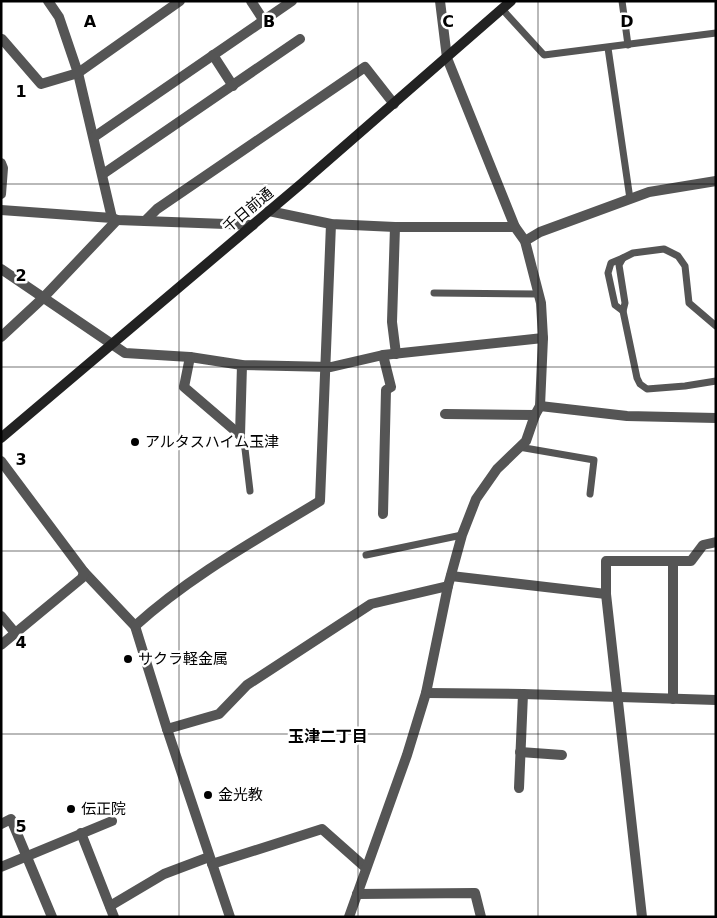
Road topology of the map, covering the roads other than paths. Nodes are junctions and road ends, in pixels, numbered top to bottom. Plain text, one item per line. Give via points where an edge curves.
1 (48, 1) edge
2 (180, 1) edge
3 (252, 1) edge
4 (292, 1) edge
5 (440, 1) edge
6 (511, 1) edge
7 (622, 1) edge
8 (502, 9) junction
9 (264, 20) junction
10 (716, 34) edge
11 (2, 38) edge
12 (300, 38) dead end
13 (628, 45) junction
14 (608, 48) junction
15 (213, 56) junction
16 (446, 58) junction
17 (78, 73) junction
18 (233, 86) junction
19 (394, 104) junction
20 (94, 137) junction
21 (1, 163) edge
22 (103, 174) junction
23 (716, 181) edge
24 (1, 194) edge
25 (630, 199) junction
26 (1, 210) edge
27 (269, 211) junction
28 (115, 219) junction
29 (145, 221) junction
30 (331, 224) junction
31 (253, 225) junction
32 (395, 227) junction
33 (515, 227) junction
34 (525, 241) junction
35 (624, 258) junction
36 (1, 270) edge
37 (434, 293) dead end
38 (539, 294) junction
39 (43, 298) junction
40 (622, 310) junction
41 (716, 326) edge
42 (1, 337) edge
43 (543, 338) junction
44 (112, 344) junction
45 (396, 354) junction
46 (383, 355) junction
47 (190, 357) junction
48 (242, 365) junction
49 (326, 367) junction
50 (716, 380) edge
51 (538, 411) junction
52 (445, 414) dead end
53 (716, 418) edge
54 (240, 435) junction
55 (1, 438) edge
56 (519, 447) junction
57 (1, 461) edge
58 (250, 491) dead end
59 (590, 494) dead end
60 (383, 514) dead end
61 (462, 535) junction
62 (716, 542) edge
63 (366, 555) dead end
64 (673, 562) junction
65 (84, 572) junction
66 (450, 581) junction
67 (606, 594) junction
68 (1, 616) edge
69 (135, 626) junction
70 (16, 634) junction
71 (1, 645) edge
72 (426, 692) junction
73 (523, 694) junction
74 (618, 697) junction
75 (673, 699) junction
76 (716, 700) edge
77 (167, 729) junction
78 (520, 752) junction
79 (562, 755) dead end
80 (519, 788) dead end
81 (112, 821) dead end
82 (1, 824) edge
83 (81, 834) junction
84 (26, 856) junction
85 (211, 860) junction
86 (1, 867) edge
87 (366, 868) junction
88 (357, 894) junction
89 (110, 906) junction
90 (52, 917) edge
91 (114, 917) edge
92 (230, 917) edge
93 (349, 917) edge
94 (481, 917) edge
95 (642, 917) edge

1 - 17 street via 60,18
2 - 17 street
3 - 9 street
4 - 9 street
5 - 16 street
6 - 8 main road, 千日前通
7 - 13 lane
8 - 14 lane via 544,55
8 - 16 main road, 千日前通
9 - 15 street
10 - 13 lane
11 - 17 street via 41,84
12 - 18 street
13 - 14 lane
14 - 25 lane
15 - 18 street
15 - 20 street
16 - 19 main road, 千日前通
16 - 33 street
17 - 20 street
18 - 22 street
19 - 27 main road, 千日前通
19 - 29 street via 365,67 157,209
20 - 22 street
21 - 24 street
22 - 28 street
23 - 25 street via 649,192
25 - 34 street via 540,232
26 - 28 street
27 - 30 street
27 - 31 main road, 千日前通
28 - 29 street
28 - 39 street
29 - 31 street
30 - 32 street
30 - 49 street
31 - 44 main road, 千日前通
32 - 33 street
32 - 45 street via 392,322
33 - 34 street
34 - 38 street
35 - 40 lane via 619,265 625,303
35 - 40 lane via 611,263 608,273 615,305
35 - 41 lane via 633,253 664,249 678,256 684,266 688,303
36 - 39 street
37 - 38 lane
38 - 43 street
39 - 42 street
39 - 44 street
40 - 50 lane via 640,384 647,389
43 - 45 street
43 - 51 street
44 - 47 street via 125,353
44 - 55 main road, 千日前通
45 - 46 street
46 - 49 street
46 - 60 street via 391,387 386,390
47 - 48 street
47 - 54 street via 184,387
48 - 49 street
48 - 54 street
49 - 69 street via 320,502 217,564 158,605
51 - 52 street
51 - 53 street
51 - 56 street via 526,441
54 - 58 lane
56 - 59 lane via 594,460
56 - 61 street via 497,469 476,500
57 - 65 street
61 - 63 lane
61 - 66 street
62 - 64 street via 703,545 691,561
64 - 67 street via 606,561
64 - 75 street
65 - 69 street
65 - 70 street via 82,578
66 - 67 street
66 - 72 street
66 - 77 street via 371,604 247,685 219,714
67 - 74 street
68 - 70 street
69 - 77 street
70 - 71 street
72 - 73 street
72 - 87 street
73 - 74 street
73 - 78 street
74 - 75 street
74 - 95 street
75 - 76 street
77 - 85 street
78 - 79 street
78 - 80 street
81 - 83 street
82 - 84 street via 11,819
83 - 84 street
83 - 89 street
84 - 86 street
84 - 90 street
85 - 87 street via 322,829
85 - 89 street via 164,874
85 - 92 street
87 - 88 street
88 - 93 street
88 - 94 street via 475,893
89 - 91 street

